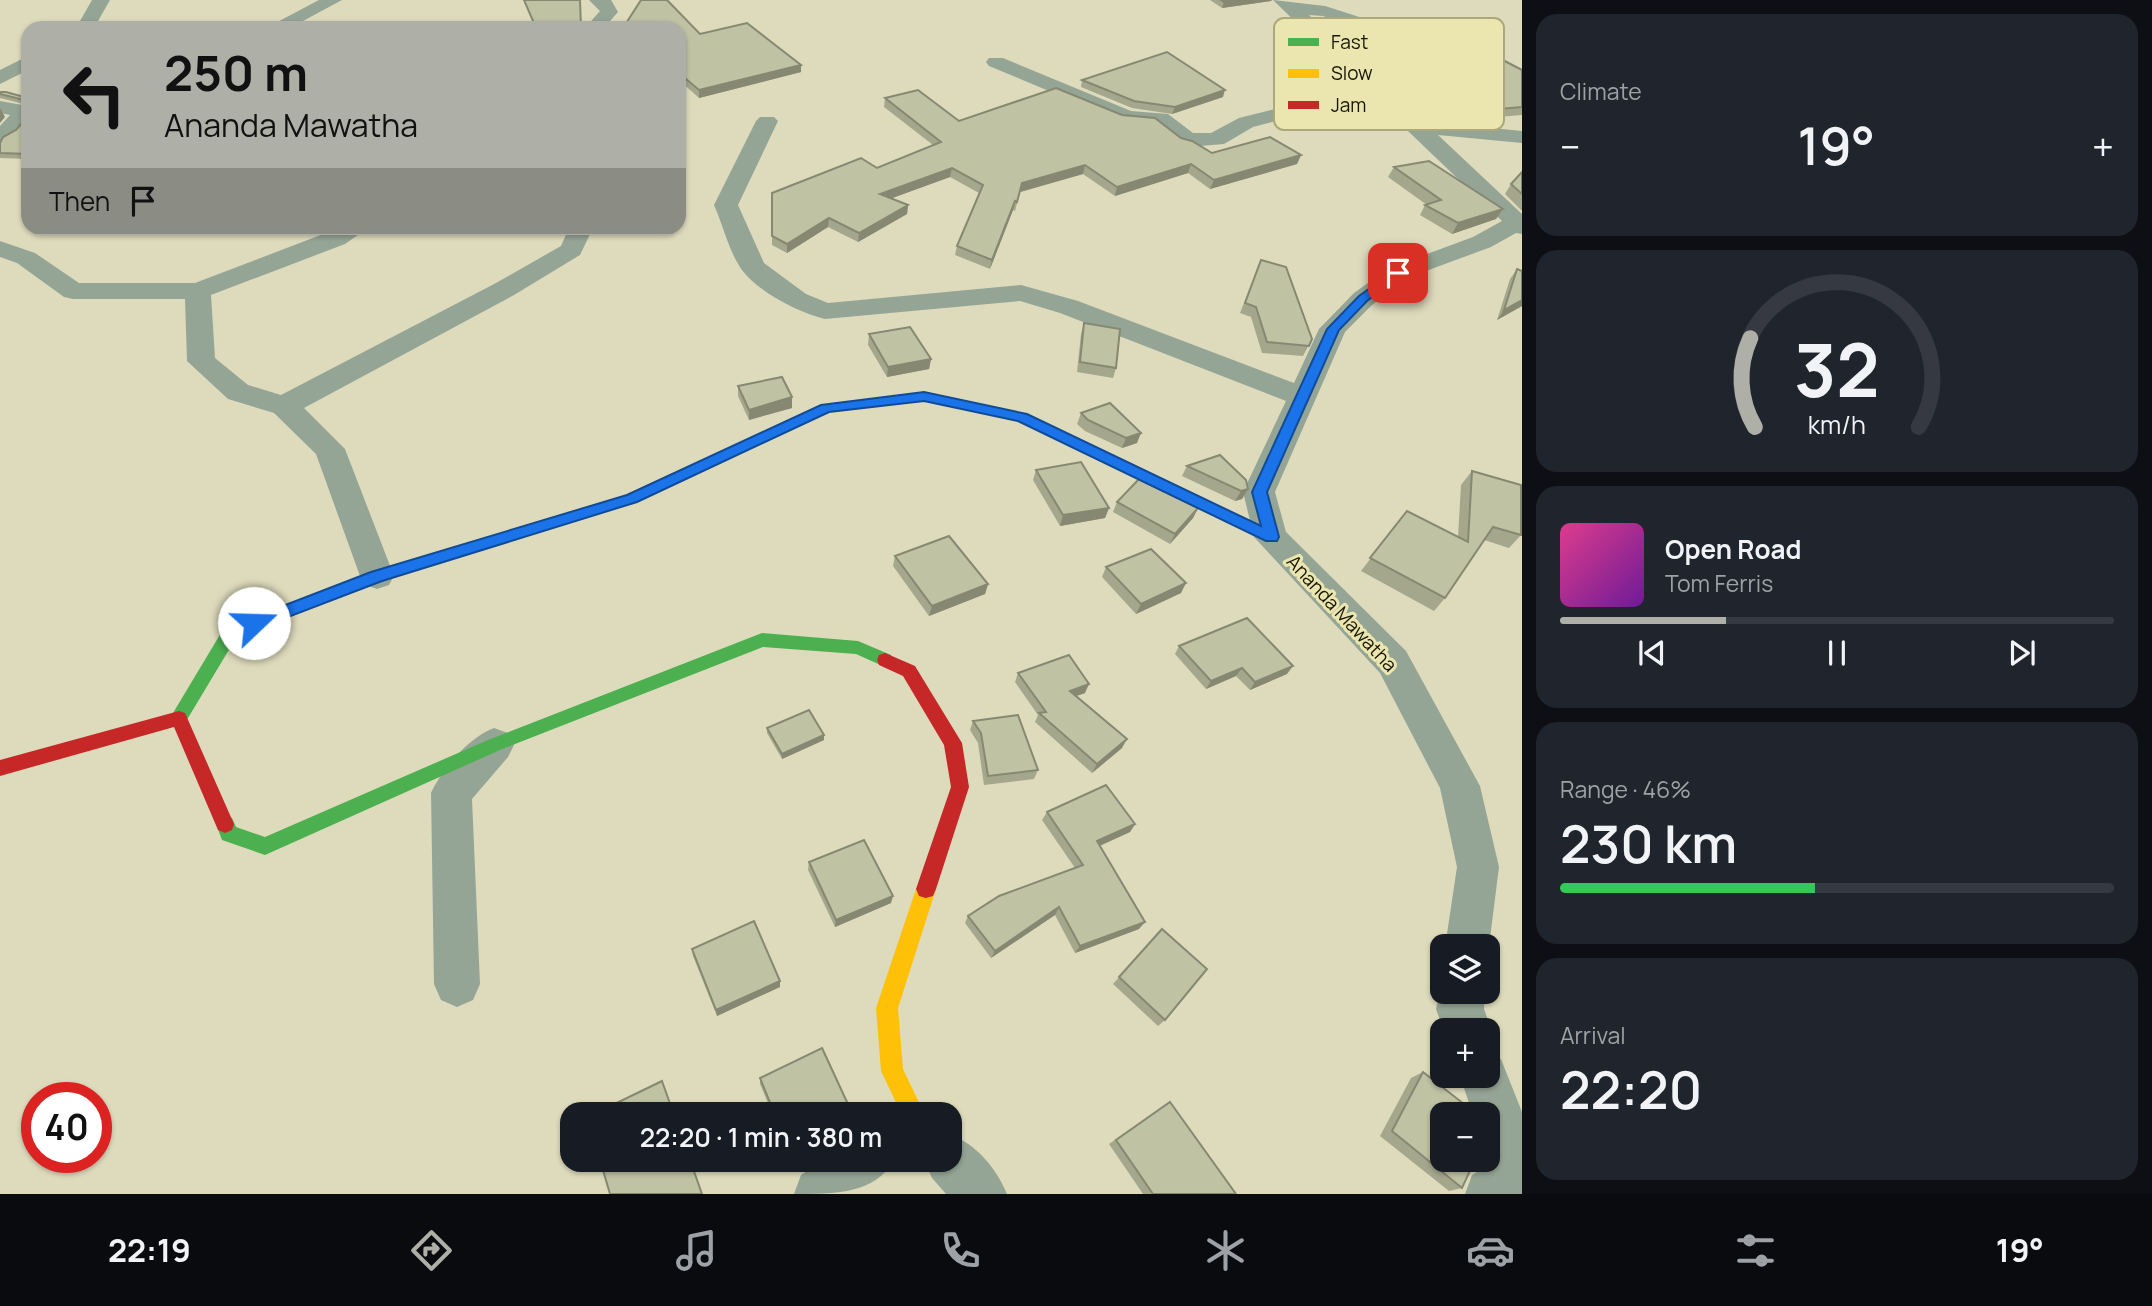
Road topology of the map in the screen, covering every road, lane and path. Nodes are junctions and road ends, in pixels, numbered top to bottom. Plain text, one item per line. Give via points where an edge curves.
1 (333, 0) edge
2 (598, 0) edge
3 (107, 1) edge
4 (1287, 4) edge
5 (1302, 18) edge
6 (1346, 18) edge
7 (91, 21) edge
8 (290, 21) edge
9 (600, 21) edge
10 (996, 62) dead end
11 (21, 66) edge
12 (0, 78) edge
13 (0, 107) edge
14 (21, 110) edge
15 (1274, 115) edge
16 (21, 116) edge
17 (767, 121) dead end
18 (1419, 130) edge
19 (1448, 130) edge
20 (0, 135) edge
21 (1522, 137) edge
22 (1519, 225) edge
23 (343, 235) edge
24 (578, 235) edge
25 (0, 248) edge
26 (198, 291) junction
27 (1304, 397) junction
28 (284, 406) junction
29 (1271, 537) junction
30 (377, 576) junction
31 (179, 718) junction
32 (494, 745) junction
33 (0, 768) edge
34 (1470, 934) edge
35 (457, 984) dead end
36 (1487, 1088) edge
37 (908, 1102) edge
38 (851, 1172) edge
39 (961, 1172) edge
40 (1511, 1184) edge
41 (820, 1194) edge
42 (981, 1194) edge

1 - 8 street
2 - 9 street via 608,6
3 - 7 street
4 - 5 street
4 - 6 street
10 - 15 street via 1128,117 1161,118 1188,140 1216,139 1246,122
11 - 12 street
13 - 14 street
16 - 20 street
17 - 27 street via 726,205 753,267 797,299 825,311 1021,293
18 - 22 street
19 - 21 street
22 - 27 street, Ananda Mawatha via 1398,273 1363,299 1333,329
23 - 26 street
24 - 28 street via 571,250 505,289
25 - 26 street via 26,258 73,290
26 - 28 street via 201,361 238,392
27 - 29 street, Ananda Mawatha via 1259,492
28 - 30 street via 330,449
29 - 30 street via 1022,418 924,396 826,408 632,498
29 - 34 street, Ananda Mawatha via 1393,662 1460,786 1478,867
30 - 31 street via 230,633
31 - 32 street via 229,834 265,846
31 - 33 street
32 - 35 street via 451,793
32 - 37 street via 762,640 858,648 909,671 953,743 960,787 887,1007 892,1071
36 - 40 street
38 - 41 street
39 - 42 street

